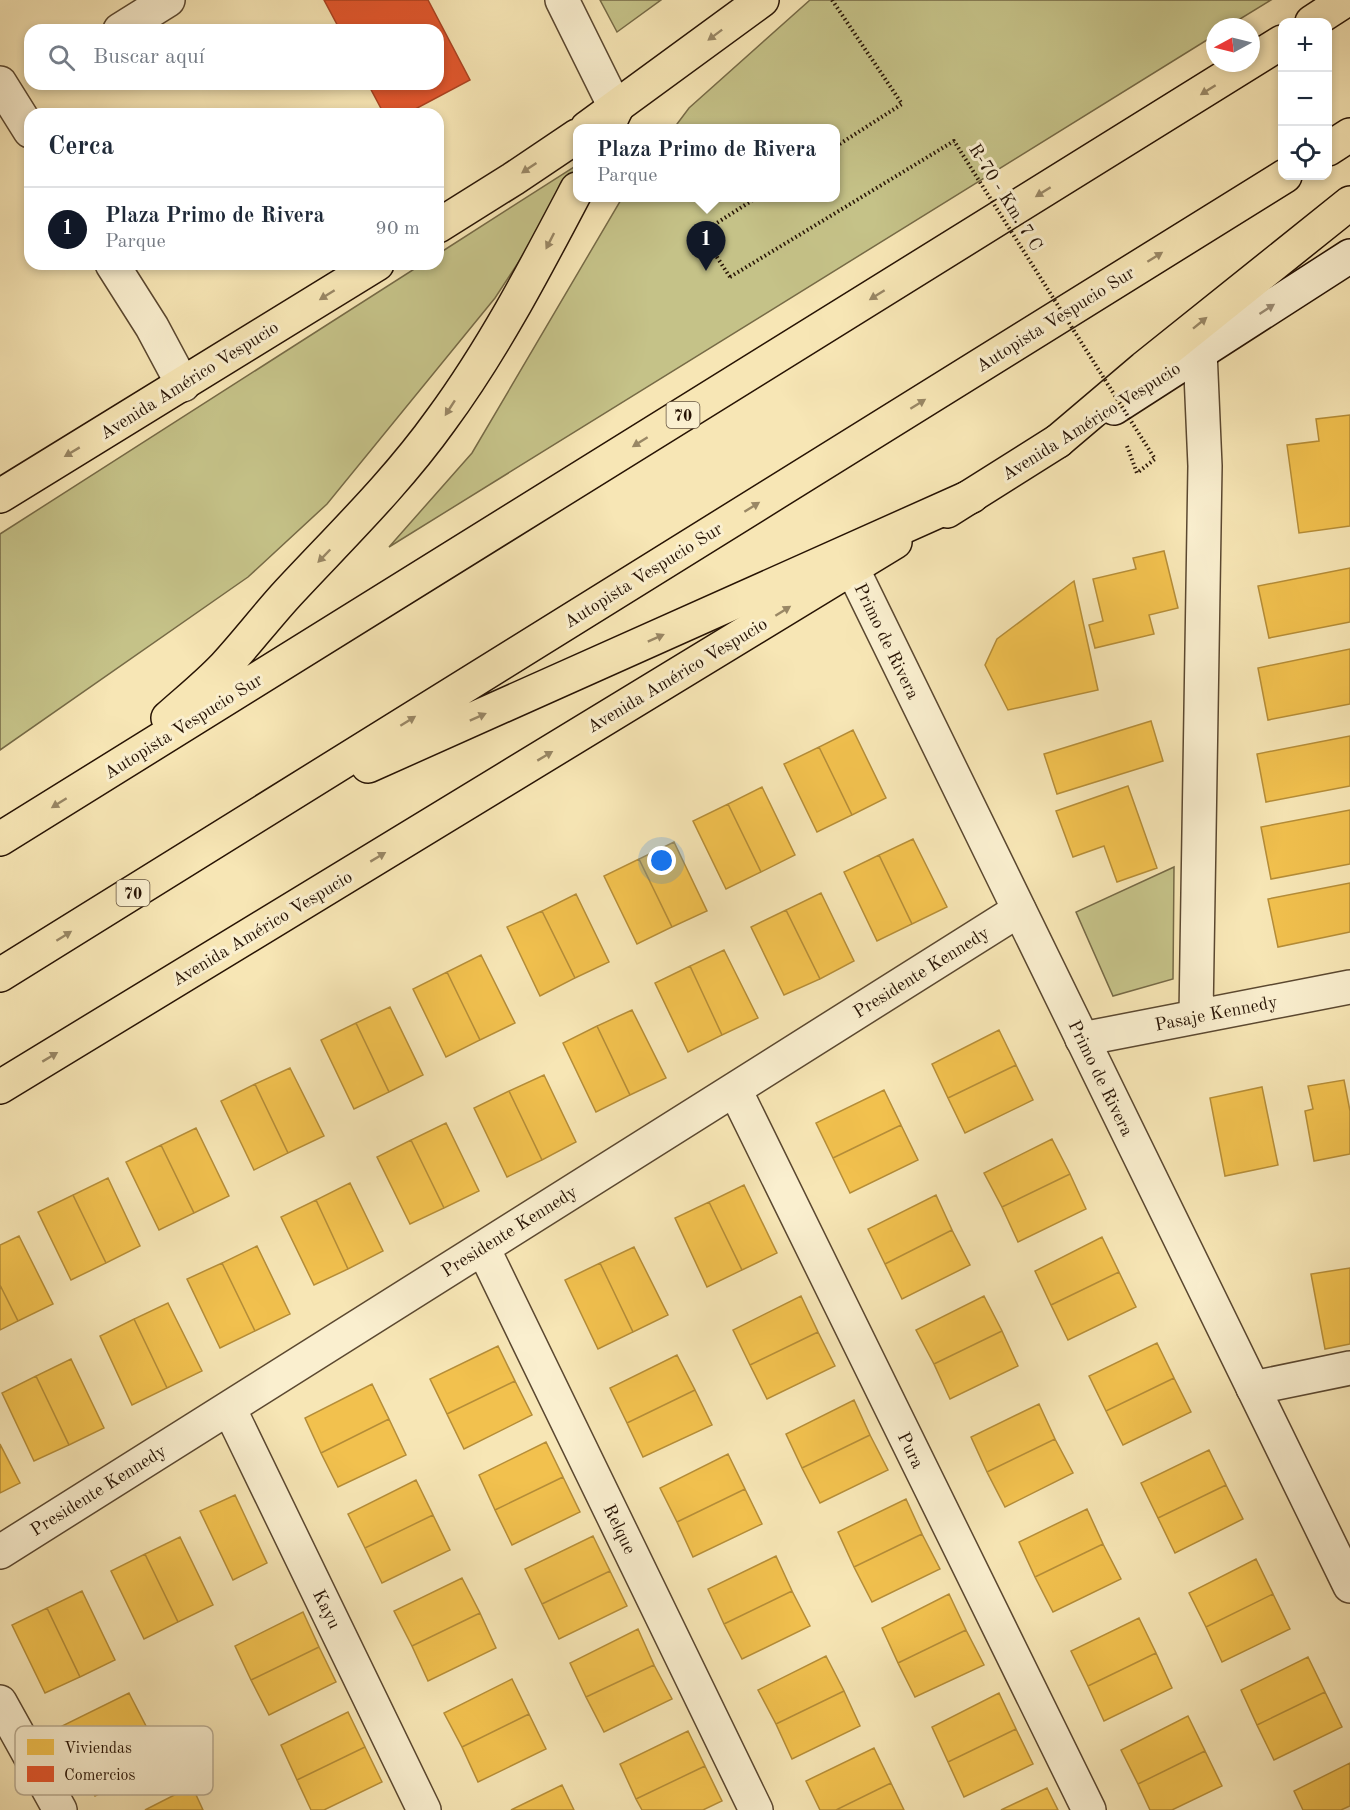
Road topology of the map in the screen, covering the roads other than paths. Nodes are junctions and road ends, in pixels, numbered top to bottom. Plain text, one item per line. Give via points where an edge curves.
1 (168, 0) edge
2 (562, 0) edge
3 (762, 0) edge
4 (1346, 0) edge
5 (1318, 18) edge
6 (130, 24) edge
7 (1278, 44) edge
8 (14, 88) edge
9 (24, 115) edge
10 (611, 119) edge
11 (1350, 135) edge
12 (573, 138) edge
13 (1332, 146) edge
14 (1280, 180) edge
15 (573, 197) edge
16 (1350, 203) edge
17 (444, 222) edge
18 (1350, 256) edge
19 (116, 270) edge
20 (367, 270) edge
21 (1200, 351) junction
22 (183, 385) junction
23 (1058, 441) junction
24 (0, 496) edge
25 (972, 496) junction
26 (852, 568) junction
27 (108, 772) junction
28 (252, 819) junction
29 (0, 840) edge
30 (1019, 910) junction
31 (0, 975) edge
32 (1350, 987) edge
33 (1196, 1016) junction
34 (1082, 1039) junction
35 (0, 1087) edge
36 (735, 1090) junction
37 (483, 1248) junction
38 (1350, 1368) edge
39 (1253, 1388) junction
40 (229, 1408) junction
41 (0, 1552) edge
42 (1350, 1587) edge
43 (0, 1702) edge
44 (15, 1729) edge
45 (52, 1795) edge
46 (60, 1810) edge
47 (424, 1810) edge
48 (756, 1810) edge
49 (1089, 1810) edge

1 - 6 street
2 - 10 street
3 -> 10 main road
4 - 5 main road
7 -> 27 main road, Autopista Vespucio Sur / 70
8 - 9 street
11 - 13 main road
12 -> 17 main road
28 -> 14 main road, Autopista Vespucio Sur / 70
15 -> 27 main road via 478,364 407,465 224,667
23 -> 16 main road
21 -> 18 street, Avenida Américo Vespucio
19 - 22 street
20 -> 22 main road, Avenida Américo Vespucio
21 - 23 street, Avenida Américo Vespucio
21 - 33 street via 1205,466
22 -> 24 main road, Avenida Américo Vespucio
23 - 25 main road, Avenida Américo Vespucio
25 - 26 main road, Avenida Américo Vespucio
28 -> 25 main road
26 - 30 street, Primo de Rivera
35 -> 26 main road, Avenida Américo Vespucio
27 -> 29 main road, Autopista Vespucio Sur / 70
31 -> 28 main road, Autopista Vespucio Sur / 70
30 - 34 street, Primo de Rivera
30 - 36 street, Presidente Kennedy
32 - 33 street, Pasaje Kennedy
33 - 34 street, Pasaje Kennedy
34 - 39 street, Primo de Rivera
36 - 37 street, Presidente Kennedy
36 - 49 street, Pura
37 - 40 street, Presidente Kennedy
37 - 48 street, Relque
38 - 39 street
39 - 42 street, Primo de Rivera
40 - 41 street, Presidente Kennedy
40 - 47 street, Kayu
43 - 44 street
45 - 46 street

